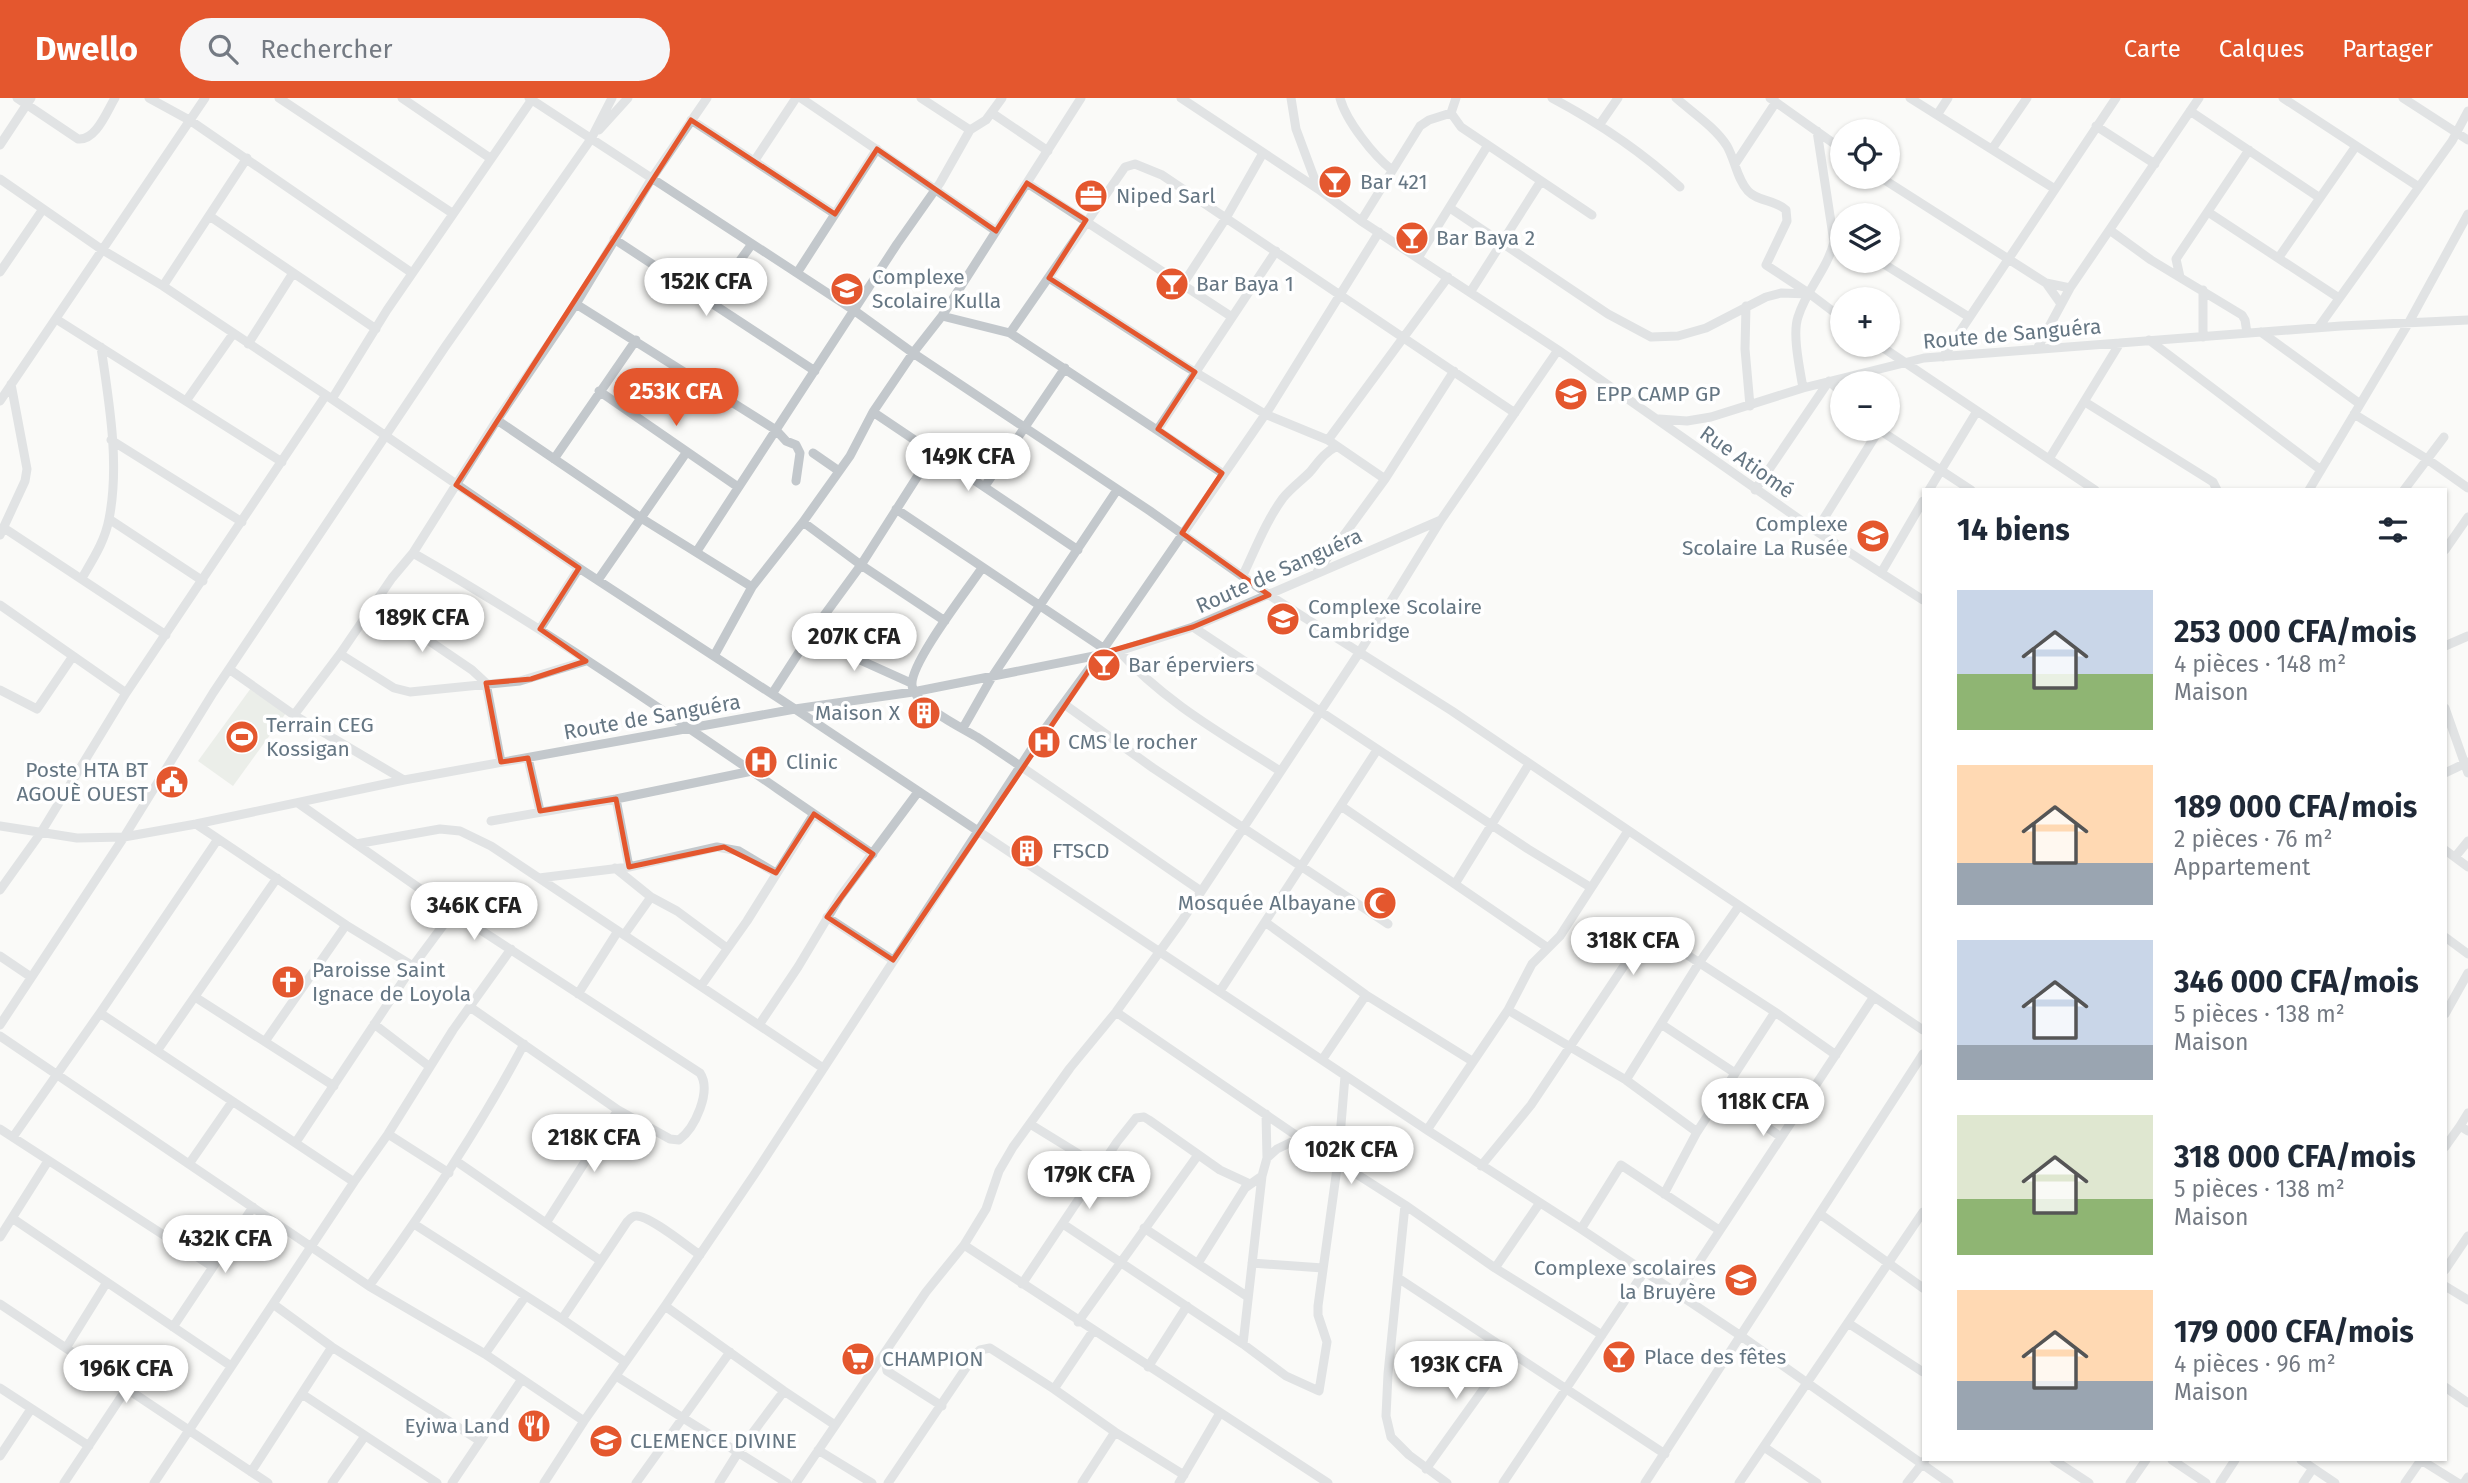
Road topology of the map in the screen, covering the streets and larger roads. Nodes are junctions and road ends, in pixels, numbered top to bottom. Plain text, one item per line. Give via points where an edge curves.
1 (17, 98) edge
2 (115, 98) edge
3 (149, 98) edge
4 (205, 98) edge
5 (279, 98) edge
6 (402, 98) edge
7 (612, 98) edge
8 (628, 98) edge
9 (707, 98) edge
10 (799, 98) edge
11 (921, 98) edge
12 (1002, 98) edge
13 (1081, 98) edge
14 (1181, 98) edge
15 (1291, 98) edge
16 (1340, 98) edge
17 (1455, 98) edge
18 (1552, 98) edge
19 (1618, 98) edge
20 (1676, 98) edge
21 (1910, 98) edge
22 (1948, 98) edge
23 (2026, 98) edge
24 (2116, 98) edge
25 (2199, 98) edge
26 (2283, 98) edge
27 (2403, 98) edge
28 (531, 99) edge
29 (1773, 100) edge
30 (29, 101) edge
31 (2190, 111) junction
32 (2468, 111) edge
33 (992, 113) junction
34 (1451, 113) junction
35 (1937, 115) junction
36 (691, 120) junction
37 (191, 121) junction
38 (1600, 124) junction
39 (2096, 126) junction
40 (970, 130) junction
41 (1818, 131) junction
42 (2456, 131) junction
43 (591, 139) junction
44 (1830, 140) edge
45 (2468, 140) edge
46 (0, 145) edge
47 (1488, 145) junction
48 (2356, 146) junction
49 (877, 149) junction
50 (1992, 149) junction
51 (2249, 150) junction
52 (1048, 151) junction
53 (1263, 153) junction
54 (247, 158) junction
55 (490, 158) junction
56 (755, 160) junction
57 (1735, 164) junction
58 (2155, 164) junction
59 (1392, 170) junction
60 (652, 178) junction
61 (0, 179) edge
62 (1541, 181) junction
63 (1027, 183) junction
64 (1680, 187) dead end
65 (2419, 187) junction
66 (936, 189) junction
67 (1318, 189) junction
68 (1899, 189) edge
69 (2055, 189) junction
70 (2320, 198) junction
71 (1450, 208) junction
72 (43, 209) junction
73 (1830, 211) edge
74 (2208, 212) junction
75 (452, 213) junction
76 (835, 214) junction
77 (2468, 214) edge
78 (1592, 215) dead end
79 (211, 217) junction
80 (1226, 218) junction
81 (1086, 220) junction
82 (1361, 221) junction
83 (996, 231) junction
84 (2111, 231) junction
85 (1379, 232) junction
86 (614, 239) junction
87 (752, 244) junction
88 (1503, 244) junction
89 (101, 249) junction
90 (1276, 251) junction
91 (1830, 256) edge
92 (2279, 257) junction
93 (1418, 258) junction
94 (2008, 258) junction
95 (2176, 259) junction
96 (2156, 262) junction
97 (0, 270) edge
98 (293, 273) junction
99 (412, 273) junction
100 (797, 273) junction
101 (1898, 273) edge
102 (1448, 277) junction
103 (2180, 277) junction
104 (1049, 278) junction
105 (2046, 283) junction
106 (1183, 284) junction
107 (163, 286) junction
108 (2070, 288) junction
109 (2203, 290) junction
110 (1471, 291) junction
111 (1339, 293) junction
112 (1810, 294) junction
113 (2339, 298) junction
114 (710, 302) junction
115 (576, 304) junction
116 (2061, 304) junction
117 (1746, 306) junction
118 (1830, 309) edge
119 (855, 311) junction
120 (942, 316) junction
121 (1232, 317) junction
122 (1969, 317) junction
123 (56, 319) junction
124 (2468, 320) edge
125 (2408, 324) junction
126 (2318, 328) junction
127 (376, 329) junction
128 (2261, 332) junction
129 (1010, 333) junction
130 (2247, 333) junction
131 (233, 334) junction
132 (1404, 336) junction
133 (2203, 337) junction
134 (636, 340) junction
135 (2149, 340) junction
136 (2120, 343) junction
137 (248, 344) junction
138 (101, 347) junction
139 (2037, 349) junction
140 (1558, 350) junction
141 (913, 354) junction
142 (1896, 357) edge
143 (1943, 357) junction
144 (1903, 362) junction
145 (1065, 368) junction
146 (815, 371) junction
147 (1454, 371) junction
148 (1195, 372) junction
149 (1829, 381) junction
150 (11, 384) junction
151 (1803, 388) junction
152 (599, 391) junction
153 (329, 397) junction
154 (0, 401) edge
155 (186, 401) junction
156 (2085, 402) junction
157 (2360, 404) junction
158 (1750, 405) junction
159 (1977, 411) junction
160 (873, 412) junction
161 (1515, 413) junction
162 (1265, 414) junction
163 (2354, 414) junction
164 (1658, 419) junction
165 (497, 420) junction
166 (1026, 428) junction
167 (1158, 429) junction
168 (776, 430) junction
169 (386, 435) junction
170 (2444, 437) dead end
171 (111, 440) junction
172 (1328, 440) junction
173 (1871, 441) edge
174 (1896, 441) edge
175 (1337, 446) junction
176 (933, 452) junction
177 (686, 453) junction
178 (813, 453) dead end
179 (554, 459) junction
180 (2049, 459) junction
181 (2427, 459) junction
182 (282, 463) junction
183 (2320, 470) junction
184 (839, 471) junction
185 (1940, 471) junction
186 (1223, 473) junction
187 (1385, 479) junction
188 (796, 481) dead end
189 (456, 485) junction
190 (985, 486) junction
191 (737, 487) junction
192 (1930, 488) edge
193 (1968, 488) edge
194 (2092, 488) edge
195 (2216, 488) edge
196 (2310, 488) edge
197 (2405, 488) edge
198 (2468, 488) edge
199 (1117, 490) junction
200 (1755, 490) junction
201 (1922, 502) edge
202 (897, 509) junction
203 (2468, 517) edge
204 (641, 518) junction
205 (109, 519) junction
206 (1441, 520) junction
207 (242, 522) junction
208 (803, 522) junction
209 (1816, 531) junction
210 (2, 532) edge
211 (1182, 533) junction
212 (2447, 547) edge
213 (1078, 550) junction
214 (697, 551) junction
215 (413, 553) junction
216 (861, 565) junction
217 (579, 568) junction
218 (982, 568) junction
219 (1317, 573) junction
220 (1881, 573) junction
221 (1243, 575) junction
222 (82, 578) junction
223 (598, 580) junction
224 (203, 581) junction
225 (751, 587) junction
226 (1269, 595) junction
227 (1922, 599) edge
228 (375, 604) junction
229 (0, 606) edge
230 (1040, 606) junction
231 (945, 621) junction
232 (1193, 627) junction
233 (540, 629) junction
234 (811, 632) junction
235 (166, 635) junction
236 (2468, 636) edge
237 (2447, 645) edge
238 (1102, 651) junction
239 (1119, 651) junction
240 (1359, 653) junction
241 (340, 654) junction
242 (73, 656) junction
243 (714, 656) junction
244 (586, 661) junction
245 (229, 669) junction
246 (992, 677) junction
247 (486, 683) junction
248 (912, 687) junction
249 (0, 690) edge
250 (126, 693) junction
251 (772, 694) junction
252 (1064, 704) junction
253 (795, 709) junction
254 (1318, 712) junction
255 (2447, 713) edge
256 (294, 715) junction
257 (691, 727) junction
258 (963, 728) junction
259 (1377, 750) junction
260 (528, 758) junction
261 (501, 762) junction
262 (2466, 763) edge
263 (1529, 764) junction
264 (1021, 766) junction
265 (752, 771) junction
266 (1280, 771) junction
267 (2447, 772) edge
268 (2468, 773) edge
269 (404, 779) junction
270 (918, 792) junction
271 (616, 799) junction
272 (298, 803) junction
273 (1341, 806) junction
274 (540, 811) junction
275 (814, 814) junction
276 (491, 821) dead end
277 (196, 824) junction
278 (1490, 824) junction
279 (0, 826) edge
280 (1242, 828) junction
281 (976, 831) junction
282 (1628, 831) junction
283 (40, 834) junction
284 (124, 837) junction
285 (218, 839) junction
286 (2468, 841) edge
287 (356, 844) junction
288 (2447, 851) edge
289 (873, 854) junction
290 (2455, 857) junction
291 (629, 867) junction
292 (1301, 867) junction
293 (2468, 867) edge
294 (615, 868) junction
295 (776, 873) junction
296 (277, 878) junction
297 (539, 878) junction
298 (1455, 884) junction
299 (1, 887) edge
300 (1590, 887) junction
301 (1201, 891) junction
302 (652, 897) junction
303 (1739, 906) junction
304 (453, 912) junction
305 (827, 917) junction
306 (1265, 922) junction
307 (1388, 924) dead end
308 (346, 925) junction
309 (621, 933) junction
310 (2447, 938) edge
311 (727, 948) junction
312 (1548, 948) junction
313 (511, 949) junction
314 (1160, 951) junction
315 (2468, 954) edge
316 (0, 956) edge
317 (893, 960) junction
318 (1699, 962) junction
319 (414, 966) junction
320 (2468, 973) edge
321 (31, 977) junction
322 (701, 986) junction
323 (1220, 991) junction
324 (579, 994) junction
325 (1366, 995) junction
326 (195, 997) junction
327 (1873, 998) junction
328 (470, 1007) junction
329 (1508, 1010) junction
330 (2447, 1010) edge
331 (1116, 1012) junction
332 (1775, 1012) junction
333 (100, 1013) junction
334 (374, 1024) junction
335 (1661, 1024) junction
336 (759, 1025) junction
337 (0, 1026) edge
338 (1922, 1029) edge
339 (0, 1035) edge
340 (266, 1040) junction
341 (524, 1044) junction
342 (1571, 1045) junction
343 (158, 1051) junction
344 (1836, 1055) junction
345 (1922, 1056) edge
346 (1322, 1060) junction
347 (1472, 1061) junction
348 (430, 1067) junction
349 (823, 1068) junction
350 (1735, 1073) junction
351 (56, 1074) junction
352 (1345, 1076) junction
353 (1626, 1080) junction
354 (334, 1086) junction
355 (1721, 1095) junction
356 (232, 1102) junction
357 (618, 1110) junction
358 (2468, 1113) edge
359 (1266, 1114) junction
360 (1030, 1124) junction
361 (2464, 1128) edge
362 (1427, 1130) junction
363 (1, 1132) edge
364 (1697, 1132) junction
365 (388, 1134) junction
366 (1781, 1137) junction
367 (13, 1138) junction
368 (1300, 1138) junction
369 (296, 1142) junction
370 (2447, 1145) edge
371 (1198, 1155) junction
372 (1267, 1158) junction
373 (48, 1161) junction
374 (456, 1161) junction
375 (1338, 1161) junction
376 (189, 1164) junction
377 (1481, 1166) junction
378 (1100, 1167) junction
379 (449, 1172) junction
380 (1262, 1176) junction
381 (354, 1182) junction
382 (1248, 1183) junction
383 (1664, 1194) junction
384 (1539, 1203) junction
385 (1405, 1205) junction
386 (253, 1207) junction
387 (1922, 1213) edge
388 (1820, 1214) junction
389 (12, 1218) junction
390 (546, 1223) junction
391 (414, 1224) junction
392 (1063, 1224) junction
393 (1144, 1228) junction
394 (1581, 1229) junction
395 (1719, 1230) junction
396 (2468, 1236) edge
397 (0, 1237) edge
398 (964, 1245) junction
399 (312, 1247) junction
400 (700, 1255) junction
401 (601, 1261) junction
402 (1120, 1262) junction
403 (1198, 1263) junction
404 (1252, 1263) junction
405 (1888, 1264) junction
406 (212, 1267) junction
407 (2447, 1267) edge
408 (1323, 1268) junction
409 (1495, 1268) junction
410 (1644, 1272) junction
411 (1398, 1278) junction
412 (107, 1282) junction
413 (1022, 1284) junction
414 (369, 1286) junction
415 (2447, 1287) edge
416 (1922, 1288) edge
417 (1678, 1294) junction
418 (525, 1297) junction
419 (1248, 1297) junction
420 (2468, 1300) edge
421 (0, 1304) edge
422 (272, 1304) junction
423 (665, 1306) junction
424 (1187, 1307) junction
425 (562, 1319) junction
426 (1079, 1322) junction
427 (1848, 1323) junction
428 (173, 1327) junction
429 (1093, 1331) junction
430 (1602, 1335) junction
431 (1741, 1336) junction
432 (1243, 1344) junction
433 (66, 1348) junction
434 (332, 1348) junction
435 (730, 1352) junction
436 (1510, 1352) junction
437 (485, 1354) junction
438 (884, 1354) junction
439 (625, 1362) junction
440 (231, 1366) junction
441 (1148, 1367) junction
442 (887, 1371) junction
443 (1922, 1371) edge
444 (616, 1376) junction
445 (522, 1378) junction
446 (868, 1379) junction
447 (1807, 1383) junction
448 (0, 1388) edge
449 (127, 1388) junction
450 (1566, 1388) junction
451 (2447, 1388) edge
452 (1054, 1389) junction
453 (784, 1391) junction
454 (302, 1394) junction
455 (2468, 1403) edge
456 (942, 1406) junction
457 (31, 1409) junction
458 (1220, 1413) junction
459 (681, 1417) junction
460 (584, 1421) junction
461 (835, 1425) junction
462 (189, 1429) junction
463 (1115, 1432) junction
464 (365, 1436) junction
465 (480, 1441) junction
466 (89, 1446) junction
467 (1764, 1447) junction
468 (818, 1450) junction
469 (739, 1451) junction
470 (1665, 1454) junction
471 (0, 1456) edge
472 (2056, 1461) edge
473 (2145, 1461) edge
474 (2173, 1461) edge
475 (2234, 1461) edge
476 (2302, 1461) edge
477 (2420, 1461) edge
478 (2423, 1461) edge
479 (1923, 1462) edge
480 (2313, 1468) junction
481 (1426, 1469) junction
482 (251, 1472) junction
483 (2468, 1477) edge
484 (1181, 1479) edge
485 (1648, 1482) edge
486 (64, 1483) edge
487 (154, 1483) edge
488 (268, 1483) edge
489 (332, 1483) edge
490 (437, 1483) edge
491 (452, 1483) edge
492 (544, 1483) edge
493 (636, 1483) edge
494 (719, 1483) edge
495 (787, 1483) edge
496 (796, 1483) edge
497 (872, 1483) edge
498 (888, 1483) edge
499 (1082, 1483) edge
500 (1328, 1483) edge
501 (1447, 1483) edge
502 (1503, 1483) edge
503 (1739, 1483) edge
504 (1816, 1483) edge
505 (1907, 1483) edge
506 (1949, 1483) edge
507 (2089, 1483) edge
508 (2130, 1483) edge
509 (2206, 1483) edge
510 (2220, 1483) edge
511 (2303, 1483) edge
512 (2335, 1483) edge
513 (2405, 1483) edge
514 (2458, 1483) edge
515 (2464, 1483) edge

1 - 30 street
2 - 30 street via 91,136 83,140
3 - 37 street
4 - 37 street
5 - 75 street
6 - 55 street
7 - 43 street
8 - 43 street
9 - 36 street
10 - 49 street
10 - 56 street
11 - 40 street
12 - 33 street
13 - 52 street
14 - 53 street
15 - 67 street via 1296,129
16 - 59 street via 1371,148
17 - 34 street
18 - 38 street
19 - 38 street
20 - 57 street via 1718,135
21 - 35 street
22 - 35 street
23 - 50 street
24 - 39 street
25 - 31 street
26 - 48 street
27 - 42 street
28 - 43 street
28 - 55 street
29 - 41 street
29 - 57 street
30 - 46 street
31 - 51 street
31 - 58 street
32 - 42 street
33 - 40 street
33 - 52 street
34 - 47 street via 1461,127
34 - 59 street via 1420,126
35 - 50 street
36 - 56 street
36 - 60 street
37 - 54 street
37 - 89 street
38 - 64 street
39 - 58 street
39 - 69 street
40 - 66 street
41 - 44 street
41 - 73 street
42 - 45 street
42 - 65 street
43 - 60 street
43 - 169 street
47 - 62 street
47 - 71 street
48 - 65 street
48 - 70 street
49 - 66 street
49 - 76 street
50 - 69 street
51 - 70 street
51 - 74 street
52 - 63 street
53 - 67 street
53 - 80 street
54 - 79 street
54 - 99 street
55 - 75 street
56 - 76 street
57 - 112 street via 1751,194 1786,210 1787,221 1766,265
58 - 84 street
59 - 82 street
60 - 86 street
60 - 87 street
61 - 72 street
62 - 78 street
62 - 88 street
63 - 81 street
63 - 83 street
65 - 113 street
66 - 83 street
66 - 119 street
67 - 82 street
68 - 94 street
69 - 94 street
70 - 92 street
71 - 88 street
71 - 93 street
72 - 89 street
72 - 97 street
74 - 92 street
74 - 95 street
75 - 99 street
76 - 100 street
77 - 125 street
79 - 98 street
79 - 107 street
80 - 81 street via 1162,175 1130,164
80 - 90 street
80 - 106 street
81 - 104 street
81 - 106 street
82 - 85 street
83 - 120 street
84 - 96 street
84 - 108 street
85 - 93 street
85 - 111 street
86 - 114 street
86 - 115 street
87 - 100 street
87 - 114 street
88 - 110 street
88 - 117 street via 1651,337 1695,332
89 - 107 street
89 - 123 street
90 - 111 street
90 - 121 street
91 - 112 street
92 - 113 street
93 - 102 street
94 - 105 street
94 - 122 street
95 - 96 street
95 - 103 street
96 - 103 street
98 - 127 street
98 - 137 street
99 - 127 street
100 - 119 street
101 - 122 street
102 - 110 street
102 - 132 street
103 - 109 street
104 - 129 street
104 - 148 street
105 - 108 street
105 - 116 street
106 - 121 street
107 - 131 street
108 - 116 street
109 - 130 street via 2244,316
109 - 133 street
110 - 140 street
111 - 132 street
111 - 162 street
112 - 117 street via 1781,293
112 - 118 street
112 - 151 street via 1797,324
113 - 126 street
114 - 146 street
115 - 134 street
115 - 165 street
116 - 139 street
117 - 158 street
119 - 141 street
119 - 146 street
120 - 129 street
120 - 141 street
121 - 148 street
122 - 143 street
123 - 138 street
123 - 150 street
124 - 125 street, Route de Sanguéra
125 - 126 street, Route de Sanguéra
125 - 157 street
126 - 128 street, Route de Sanguéra
127 - 153 street
128 - 130 street, Route de Sanguéra
128 - 157 street
129 - 145 street
130 - 133 street, Route de Sanguéra
131 - 137 street
131 - 155 street
132 - 147 street
132 - 172 street
133 - 135 street, Route de Sanguéra
134 - 152 street
134 - 168 street
135 - 136 street, Route de Sanguéra
135 - 183 street
136 - 139 street, Route de Sanguéra
136 - 156 street
137 - 153 street
138 - 155 street
138 - 171 street
139 - 143 street, Route de Sanguéra
140 - 161 street
140 - 164 street
141 - 160 street
141 - 166 street
142 - 144 street
143 - 144 street, Route de Sanguéra
144 - 149 street, Route de Sanguéra
144 - 159 street
145 - 166 street
145 - 167 street
146 - 168 street
147 - 161 street
147 - 187 street
148 - 162 street
148 - 167 street
149 - 151 street, Route de Sanguéra
149 - 200 street
150 - 154 street
150 - 210 street via 27,469
151 - 158 street, Route de Sanguéra
152 - 177 street
152 - 179 street
153 - 169 street
153 - 182 street
155 - 182 street
156 - 180 street
156 - 195 street
157 - 163 street
158 - 164 street, Route de Sanguéra via 1696,420
159 - 180 street
159 - 185 street
160 - 176 street
160 - 184 street
161 - 206 street
162 - 172 street
162 - 186 street
163 - 181 street
163 - 183 street
164 - 200 street, Rue Atiomé
165 - 179 street
165 - 189 street
166 - 190 street
166 - 199 street
167 - 186 street
168 - 188 street via 799,449
168 - 191 street
169 - 189 street
169 - 245 street
170 - 181 street
171 - 205 street
171 - 207 street
172 - 175 street
173 - 209 street
174 - 185 street
175 - 187 street
175 - 221 street via 1324,453 1283,498
176 - 190 street
176 - 202 street
177 - 191 street
177 - 204 street
178 - 184 street
179 - 204 street
180 - 194 street
181 - 197 street
181 - 198 street
182 - 207 street
183 - 196 street
184 - 208 street
185 - 192 street
185 - 193 street
186 - 211 street
187 - 219 street
189 - 215 street
189 - 217 street
190 - 213 street
191 - 214 street
199 - 211 street
199 - 213 street
200 - 209 street, Rue Atiomé
201 - 220 street
202 - 216 street
202 - 218 street
203 - 212 street
204 - 214 street
204 - 223 street
205 - 222 street via 102,543
205 - 224 street
206 - 219 street, Route de Sanguéra
206 - 240 street
207 - 224 street
208 - 216 street
208 - 225 street
209 - 220 street, Rue Atiomé
210 - 222 street
211 - 221 street
211 - 238 street
213 - 230 street
214 - 225 street
215 - 228 street
215 - 233 street
216 - 231 street
216 - 234 street
217 - 223 street
217 - 233 street
218 - 230 street
218 - 231 street
219 - 226 street, Route de Sanguéra
220 - 227 street, Rue Atiomé
221 - 226 street
222 - 235 street
223 - 243 street
224 - 235 street
225 - 243 street
226 - 232 street, Route de Sanguéra
226 - 240 street
228 - 241 street
228 - 247 street
229 - 242 street
230 - 238 street
230 - 246 street
231 - 248 street via 923,657
232 - 239 street, Route de Sanguéra
232 - 254 street
233 - 244 street
234 - 248 street
234 - 251 street
235 - 250 street
236 - 237 street
238 - 239 street, Route de Sanguéra
238 - 246 street, Route de Sanguéra
238 - 252 street
239 - 266 street via 1174,701
240 - 254 street
240 - 263 street
241 - 247 street via 403,691
241 - 256 street
242 - 249 street via 37,709
242 - 250 street
243 - 251 street
244 - 247 street via 531,679
244 - 257 street
245 - 256 street
245 - 284 street
246 - 248 street, Route de Sanguéra
246 - 258 street
247 - 261 street
248 - 253 street, Route de Sanguéra
248 - 258 street via 933,711
250 - 283 street
251 - 253 street
252 - 264 street
252 - 280 street
253 - 257 street, Route de Sanguéra
253 - 270 street
254 - 259 street
254 - 266 street
255 - 262 street
256 - 269 street
257 - 260 street, Route de Sanguéra
257 - 265 street
258 - 264 street
259 - 273 street
259 - 278 street
260 - 261 street, Route de Sanguéra
260 - 274 street
261 - 269 street, Route de Sanguéra
262 - 267 street
262 - 268 street
263 - 278 street
263 - 282 street
264 - 281 street
264 - 301 street
265 - 271 street
265 - 275 street
266 - 280 street
269 - 272 street, Route de Sanguéra
270 - 281 street
270 - 289 street
271 - 274 street
271 - 291 street
272 - 277 street, Route de Sanguéra
272 - 287 street
273 - 292 street
273 - 298 street
274 - 276 street
275 - 289 street
275 - 295 street
277 - 284 street, Route de Sanguéra
277 - 285 street
278 - 298 street
278 - 300 street
279 - 283 street, Route de Sanguéra
280 - 292 street
280 - 301 street
281 - 314 street
281 - 317 street
282 - 300 street
282 - 303 street
283 - 284 street, Route de Sanguéra
283 - 299 street
284 - 321 street
285 - 296 street
285 - 333 street
286 - 290 street
287 - 297 street via 451,829 491,846
287 - 304 street
288 - 290 street
289 - 305 street
290 - 293 street
291 - 294 street
291 - 295 street via 724,847
292 - 306 street
292 - 307 street
294 - 297 street
294 - 302 street
295 - 311 street
296 - 308 street
296 - 326 street
297 - 309 street
298 - 312 street
300 - 312 street
301 - 314 street
302 - 309 street
302 - 311 street
303 - 318 street
303 - 327 street
304 - 313 street
304 - 319 street
305 - 317 street
305 - 336 street
306 - 323 street
306 - 325 street
308 - 319 street
308 - 340 street
309 - 322 street
309 - 324 street
310 - 315 street
311 - 322 street
312 - 329 street via 1532,964
313 - 324 street
313 - 328 street
314 - 323 street
314 - 331 street
316 - 321 street
317 - 349 street
318 - 332 street
318 - 335 street
318 - 342 street via 1646,933
319 - 334 street
320 - 330 street
321 - 337 street
322 - 336 street
323 - 346 street
324 - 357 street via 703,1077 699,1110 679,1140
325 - 346 street
325 - 347 street
326 - 340 street
326 - 343 street
327 - 338 street
327 - 344 street
328 - 341 street
328 - 348 street
329 - 342 street
329 - 347 street
331 - 359 street
331 - 360 street
332 - 344 street
332 - 350 street
333 - 343 street
333 - 351 street
334 - 348 street
334 - 354 street
335 - 350 street
335 - 353 street
336 - 349 street
339 - 351 street
340 - 354 street
341 - 357 street
341 - 374 street
342 - 353 street
342 - 377 street via 1531,1105
343 - 356 street
344 - 366 street
345 - 388 street
346 - 352 street
347 - 362 street
348 - 365 street
349 - 400 street
350 - 355 street
351 - 367 street
351 - 376 street
352 - 362 street
352 - 375 street
353 - 364 street
354 - 369 street
355 - 364 street
355 - 366 street
356 - 369 street
356 - 376 street
357 - 390 street
358 - 361 street
359 - 368 street
359 - 372 street
360 - 378 street
360 - 398 street via 1004,1161 986,1209
361 - 370 street
362 - 377 street
363 - 367 street
364 - 383 street
365 - 379 street
365 - 381 street
366 - 395 street
367 - 373 street
368 - 372 street
368 - 375 street
369 - 381 street
371 - 378 street via 1140,1117
371 - 382 street
371 - 393 street
372 - 380 street
373 - 389 street
373 - 406 street
374 - 379 street
374 - 390 street
375 - 385 street
375 - 408 street
376 - 386 street
377 - 384 street
378 - 392 street
379 - 391 street
380 - 382 street
380 - 404 street
381 - 399 street
382 - 403 street
383 - 394 street via 1621,1165
383 - 395 street
384 - 394 street
384 - 409 street
385 - 409 street
385 - 411 street
386 - 399 street
386 - 406 street
387 - 405 street
388 - 405 street
388 - 431 street
389 - 397 street
389 - 412 street
390 - 401 street
391 - 414 street
391 - 418 street
392 - 402 street
392 - 413 street
393 - 402 street
393 - 403 street
394 - 410 street
395 - 417 street
396 - 407 street
398 - 413 street
398 - 438 street
399 - 414 street
399 - 422 street
400 - 401 street via 637,1216 627,1222
400 - 423 street
401 - 425 street
402 - 424 street
402 - 426 street
403 - 419 street
404 - 408 street
404 - 419 street
405 - 416 street
405 - 427 street
406 - 428 street
408 - 432 street via 1317,1313 1327,1350 1319,1391 1286,1376
409 - 430 street
410 - 417 street
410 - 430 street
411 - 436 street
411 - 481 street via 1386,1416 1391,1437
412 - 428 street
412 - 433 street
413 - 426 street
414 - 437 street
415 - 420 street
417 - 431 street
418 - 425 street
418 - 437 street
419 - 432 street
421 - 433 street
422 - 434 street
422 - 440 street
423 - 435 street
423 - 439 street
424 - 432 street
424 - 441 street
425 - 439 street
426 - 429 street
427 - 443 street
427 - 447 street
428 - 440 street
429 - 441 street
429 - 452 street
430 - 450 street
431 - 447 street
431 - 470 street
433 - 449 street
434 - 454 street
434 - 465 street
435 - 453 street
435 - 459 street
436 - 450 street
436 - 481 street
437 - 445 street
438 - 442 street
438 - 446 street
439 - 444 street
440 - 462 street
441 - 458 street
442 - 446 street
442 - 456 street
444 - 459 street
444 - 460 street
445 - 460 street
445 - 465 street
446 - 461 street
447 - 467 street
447 - 479 street
448 - 457 street
449 - 462 street
449 - 466 street
450 - 470 street
450 - 502 street
451 - 455 street
452 - 456 street via 990,1348 974,1356
452 - 463 street
453 - 461 street
453 - 469 street
454 - 464 street
454 - 482 street
456 - 498 street
457 - 466 street
457 - 471 street
458 - 484 street
458 - 500 street
459 - 469 street
459 - 493 street
460 - 492 street
461 - 468 street
462 - 482 street
462 - 487 street
463 - 484 street
463 - 499 street
464 - 489 street
464 - 490 street
465 - 491 street
466 - 486 street
467 - 503 street
467 - 504 street
468 - 496 street
468 - 497 street
469 - 494 street
469 - 495 street
470 - 485 street
472 - 507 street
473 - 508 street
474 - 509 street
475 - 510 street
476 - 480 street
477 - 513 street
478 - 514 street
479 - 505 street
479 - 506 street
480 - 511 street
480 - 512 street
481 - 501 street
482 - 488 street
483 - 515 street

